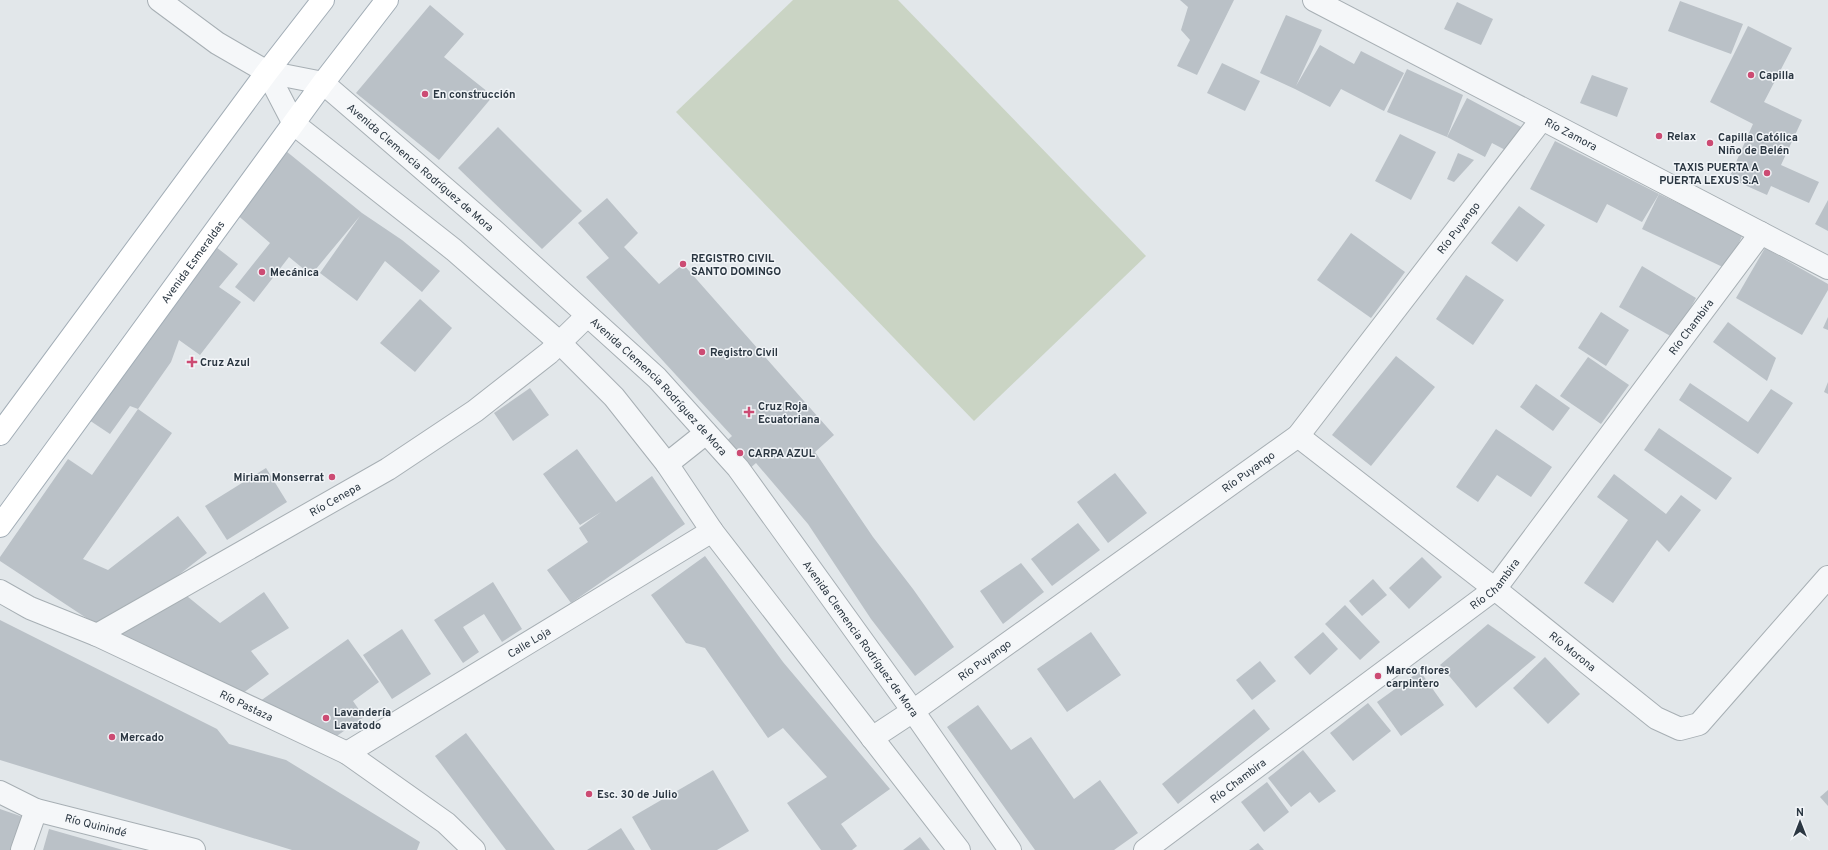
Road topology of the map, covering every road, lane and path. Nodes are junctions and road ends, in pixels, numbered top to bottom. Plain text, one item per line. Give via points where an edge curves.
1 (160, 0) edge
2 (324, 0) edge
3 (387, 0) edge
4 (1314, 0) edge
5 (267, 72) junction
6 (323, 83) junction
7 (1542, 119) junction
8 (294, 124) junction
9 (1761, 234) junction
10 (1828, 268) edge
11 (587, 316) junction
12 (559, 342) junction
13 (706, 433) junction
14 (0, 434) edge
15 (1298, 436) junction
16 (667, 464) junction
17 (0, 526) edge
18 (712, 531) junction
19 (1828, 576) edge
20 (1495, 589) junction
21 (0, 592) edge
22 (97, 635) junction
23 (913, 711) junction
24 (872, 738) junction
25 (346, 753) junction
26 (0, 792) edge
27 (36, 810) junction
28 (22, 850) edge
29 (194, 850) edge
30 (474, 850) edge
31 (959, 850) edge
32 (1010, 850) edge
33 (1145, 850) edge

1 - 5 street, Avenida Clemencia Rodríguez de Mora via 217,42
2 - 5 main road
3 - 6 main road, Avenida Esmeraldas
4 - 7 street, Río Zamora
5 - 6 street, Avenida Clemencia Rodríguez de Mora
5 - 8 street
5 - 14 main road
6 - 8 main road, Avenida Esmeraldas
6 - 11 street, Avenida Clemencia Rodríguez de Mora via 491,228
7 - 9 street, Río Zamora
7 - 15 street, Río Puyango
8 - 12 street via 454,250
8 - 17 main road, Avenida Esmeraldas
9 - 10 street, Río Zamora
9 - 20 street, Río Chambira
11 - 12 street, Río Cenepa
11 - 13 street, Avenida Clemencia Rodríguez de Mora via 657,378
12 - 16 street via 614,397
12 - 22 street, Río Cenepa via 549,353 475,411 388,469
13 - 16 street
13 - 23 street, Avenida Clemencia Rodríguez de Mora via 738,468
15 - 20 street, Río Morona
15 - 23 street, Río Puyango
16 - 18 street
18 - 24 street
18 - 25 street, Calle Loja
19 - 20 street, Río Morona via 1699,724 1680,730 1656,718
20 - 33 street, Río Chambira
21 - 22 street, Río Pastaza via 30,608
22 - 25 street, Río Pastaza
23 - 24 street, Río Puyango
23 - 32 street, Avenida Clemencia Rodríguez de Mora
24 - 31 street
25 - 30 street, Río Pastaza via 446,823
26 - 27 street, Río Quinindé
27 - 28 street
27 - 29 street, Río Quinindé

